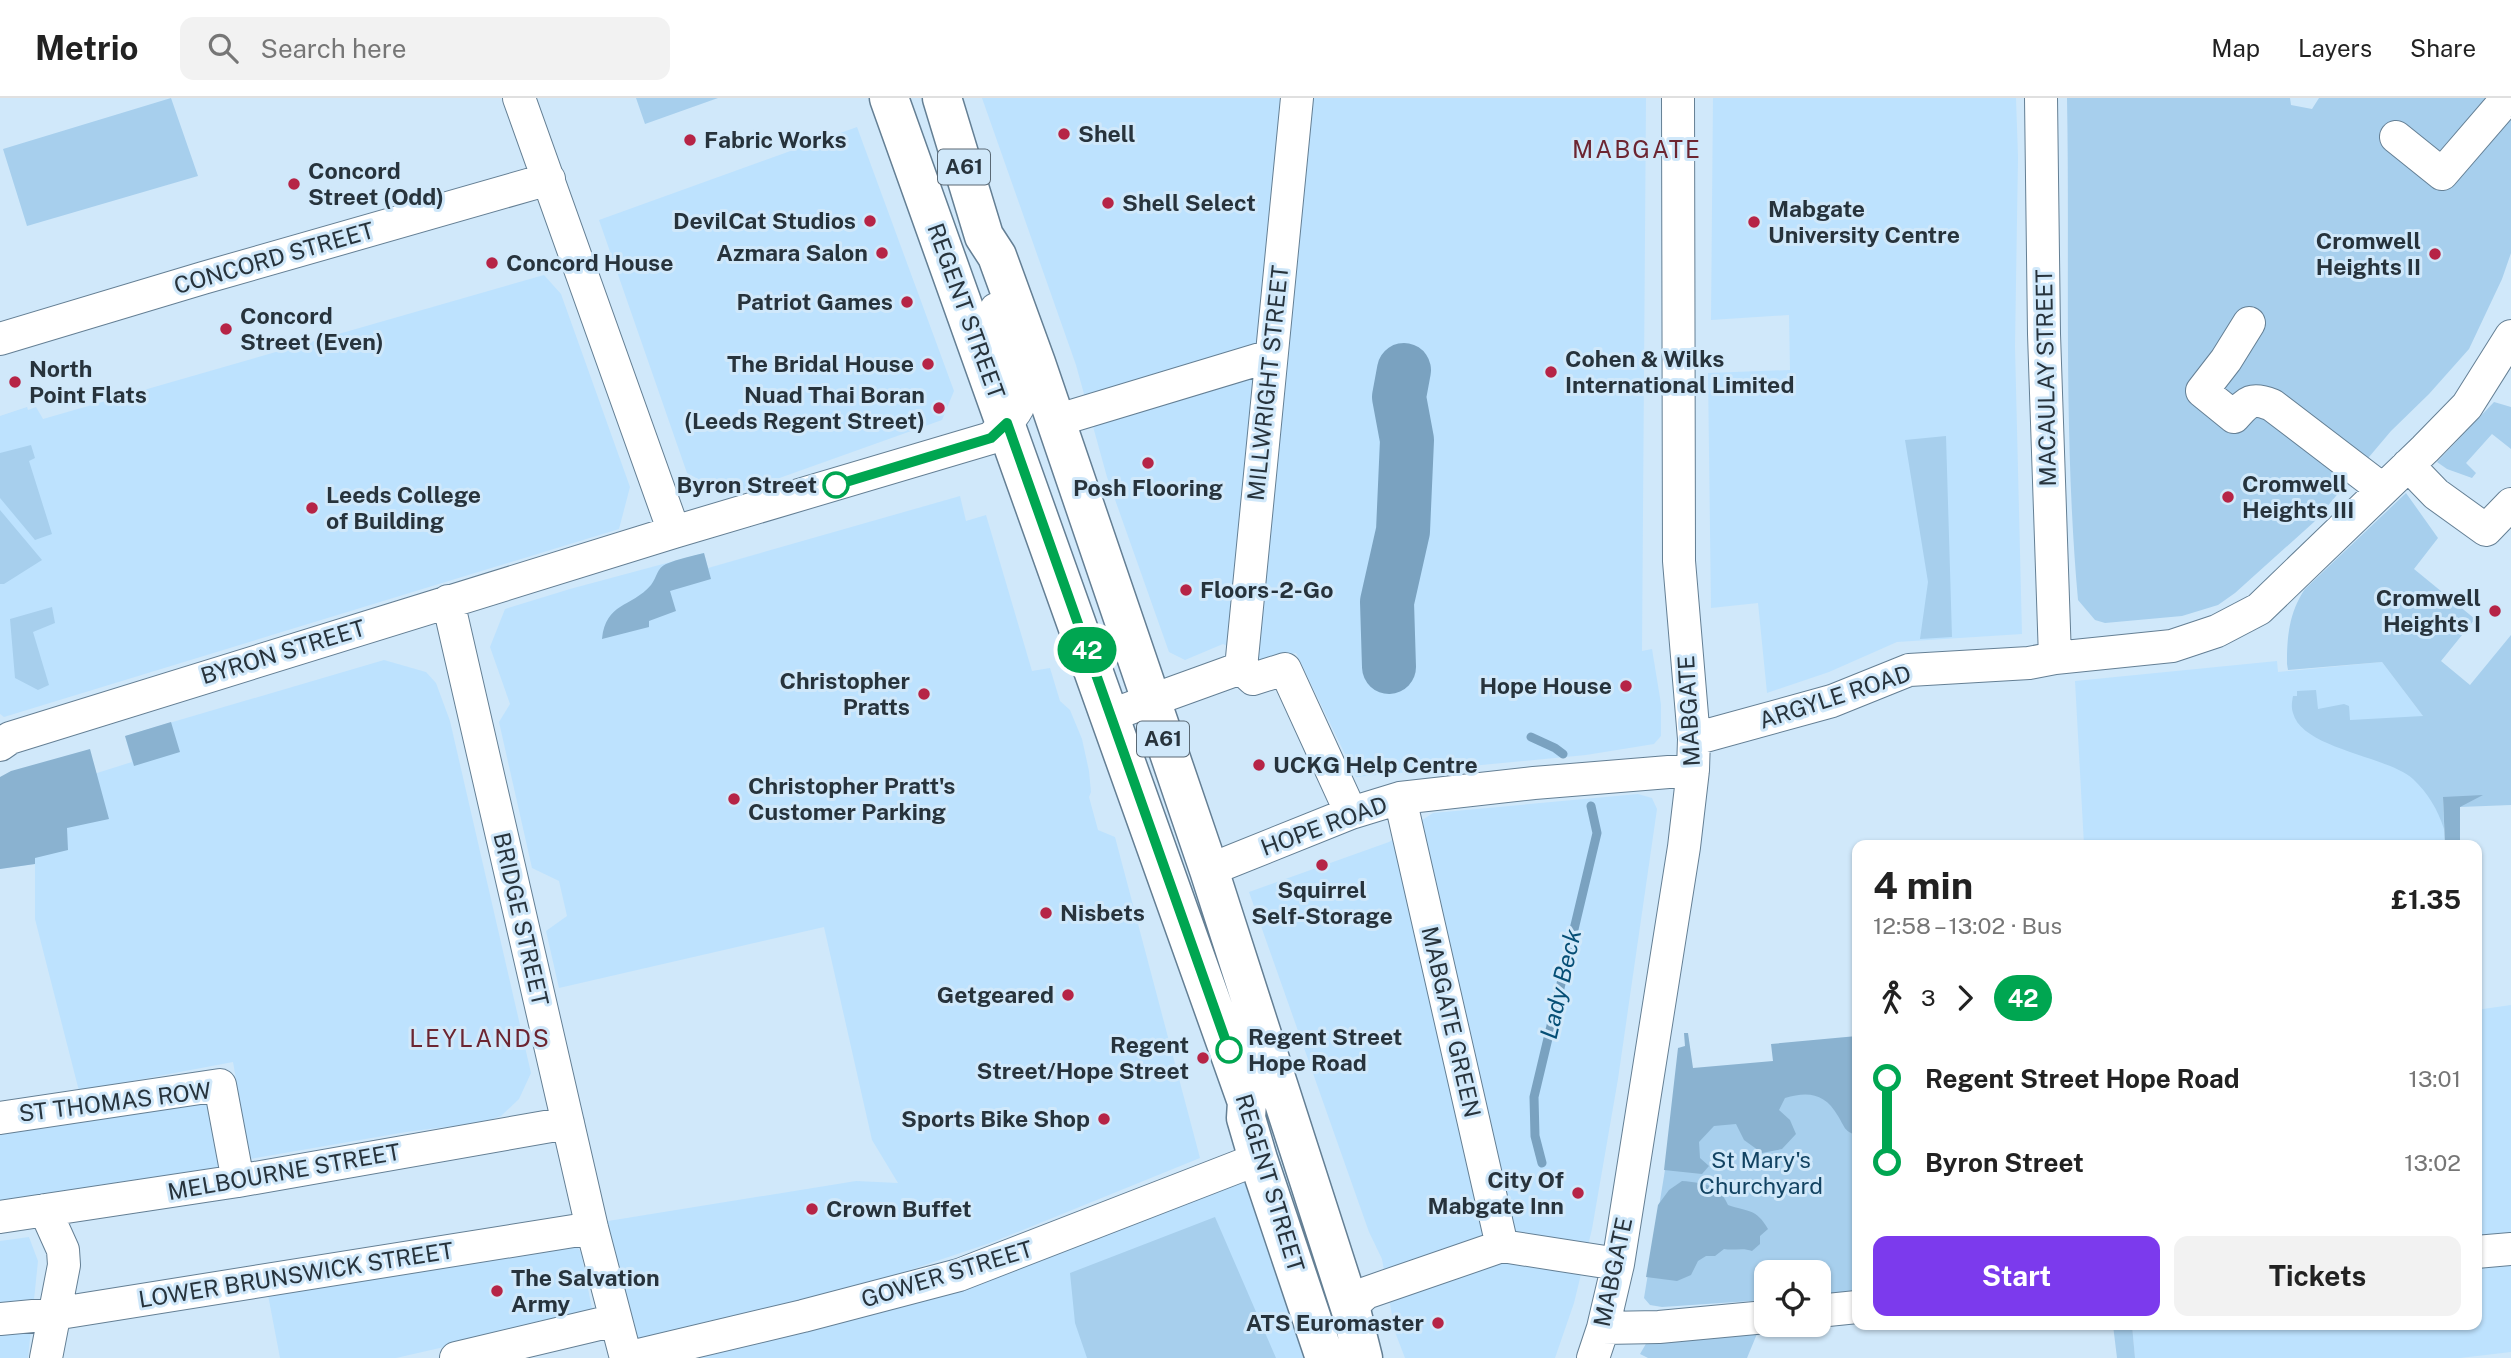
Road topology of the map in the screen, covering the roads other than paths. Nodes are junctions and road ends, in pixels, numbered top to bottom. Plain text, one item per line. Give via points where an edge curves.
1 (519, 98) edge
2 (942, 98) edge
3 (1297, 98) edge
4 (1678, 98) edge
5 (2040, 98) edge
6 (2511, 100) edge
7 (894, 102) edge
8 (2396, 137) dead end
9 (549, 179) junction
10 (984, 236) junction
11 (2249, 323) dead end
12 (2511, 337) edge
13 (0, 339) edge
14 (1270, 356) junction
15 (1055, 421) junction
16 (1007, 423) junction
17 (2408, 465) junction
18 (2382, 489) junction
19 (2511, 504) edge
20 (674, 532) junction
21 (448, 601) junction
22 (2058, 657) junction
23 (1241, 668) junction
24 (1150, 700) junction
25 (1111, 715) junction
26 (1694, 739) junction
27 (3, 740) edge
28 (1693, 770) junction
29 (1400, 798) junction
30 (1351, 813) junction
31 (1209, 870) junction
32 (0, 1118) edge
33 (568, 1123) junction
34 (1258, 1159) junction
35 (238, 1181) junction
36 (45, 1210) junction
37 (0, 1217) edge
38 (591, 1221) junction
39 (1502, 1246) junction
40 (2511, 1249) edge
41 (2482, 1251) edge
42 (1618, 1264) junction
43 (1852, 1308) edge
44 (1831, 1310) edge
45 (54, 1314) junction
46 (1352, 1314) junction
47 (1754, 1318) edge
48 (0, 1319) edge
49 (616, 1320) junction
50 (1603, 1328) junction
51 (46, 1358) edge
52 (456, 1358) edge
53 (626, 1358) edge
54 (1325, 1358) edge
55 (1363, 1358) edge
56 (1593, 1358) edge

1 - 9 street
2 - 10 highway, REGENT STREET / A61
3 - 14 street, MILLWRIGHT STREET
4 - 26 street, MABGATE via 1679,561
5 - 22 street, MACAULAY STREET via 2044,348
6 - 8 street via 2504,102 2442,174
7 - 16 highway, REGENT STREET / A61
9 - 13 street, CONCORD STREET
9 - 20 street
10 - 15 highway, REGENT STREET / A61 via 997,256
10 - 16 street via 981,265 1018,371 1021,399
11 - 18 street via 2202,391 2234,417 2246,403 2259,400 2272,405
12 - 17 street, ARGYLE ROAD via 2467,406
14 - 15 street
14 - 23 street, MILLWRIGHT STREET
15 - 24 highway, REGENT STREET / A61
16 - 20 street, BYRON STREET via 991,438
16 - 25 highway, REGENT STREET / A61
17 - 18 street, ARGYLE ROAD
17 - 19 street via 2436,494 2486,530
18 - 22 street, ARGYLE ROAD via 2259,608 2217,631 2172,646
20 - 21 street, BYRON STREET
21 - 27 street, BYRON STREET
21 - 33 street, BRIDGE STREET
22 - 26 street, ARGYLE ROAD via 1909,670 1832,701
23 - 24 street
23 - 30 street via 1253,679 1285,669
24 - 25 street
24 - 31 highway, REGENT STREET / A61
25 - 34 highway, REGENT STREET / A61 via 1247,1102 1246,1118
26 - 28 street, MABGATE
28 - 29 street, HOPE ROAD
28 - 42 street, MABGATE
29 - 30 street, HOPE ROAD
29 - 39 street, MABGATE GREEN
30 - 31 street, HOPE ROAD
31 - 46 highway, REGENT STREET / A61
32 - 35 street, ST THOMAS ROW via 220,1085
33 - 35 street, MELBOURNE STREET
33 - 38 street, BRIDGE STREET
34 - 53 street, GOWER STREET via 959,1275
34 - 54 highway, REGENT STREET / A61
35 - 36 street, MELBOURNE STREET
36 - 37 street, MELBOURNE STREET
36 - 45 street via 58,1236 64,1265
38 - 45 street, LOWER BRUNSWICK STREET
38 - 49 street, BRIDGE STREET
39 - 42 street
39 - 46 street via 1366,1293
40 - 41 street
42 - 50 street, MABGATE
43 - 44 street
45 - 48 street, LOWER BRUNSWICK STREET
45 - 51 street
46 - 55 highway, REGENT STREET / A61
47 - 50 street
49 - 52 street
49 - 53 street, BRIDGE STREET
50 - 56 street, MABGATE

